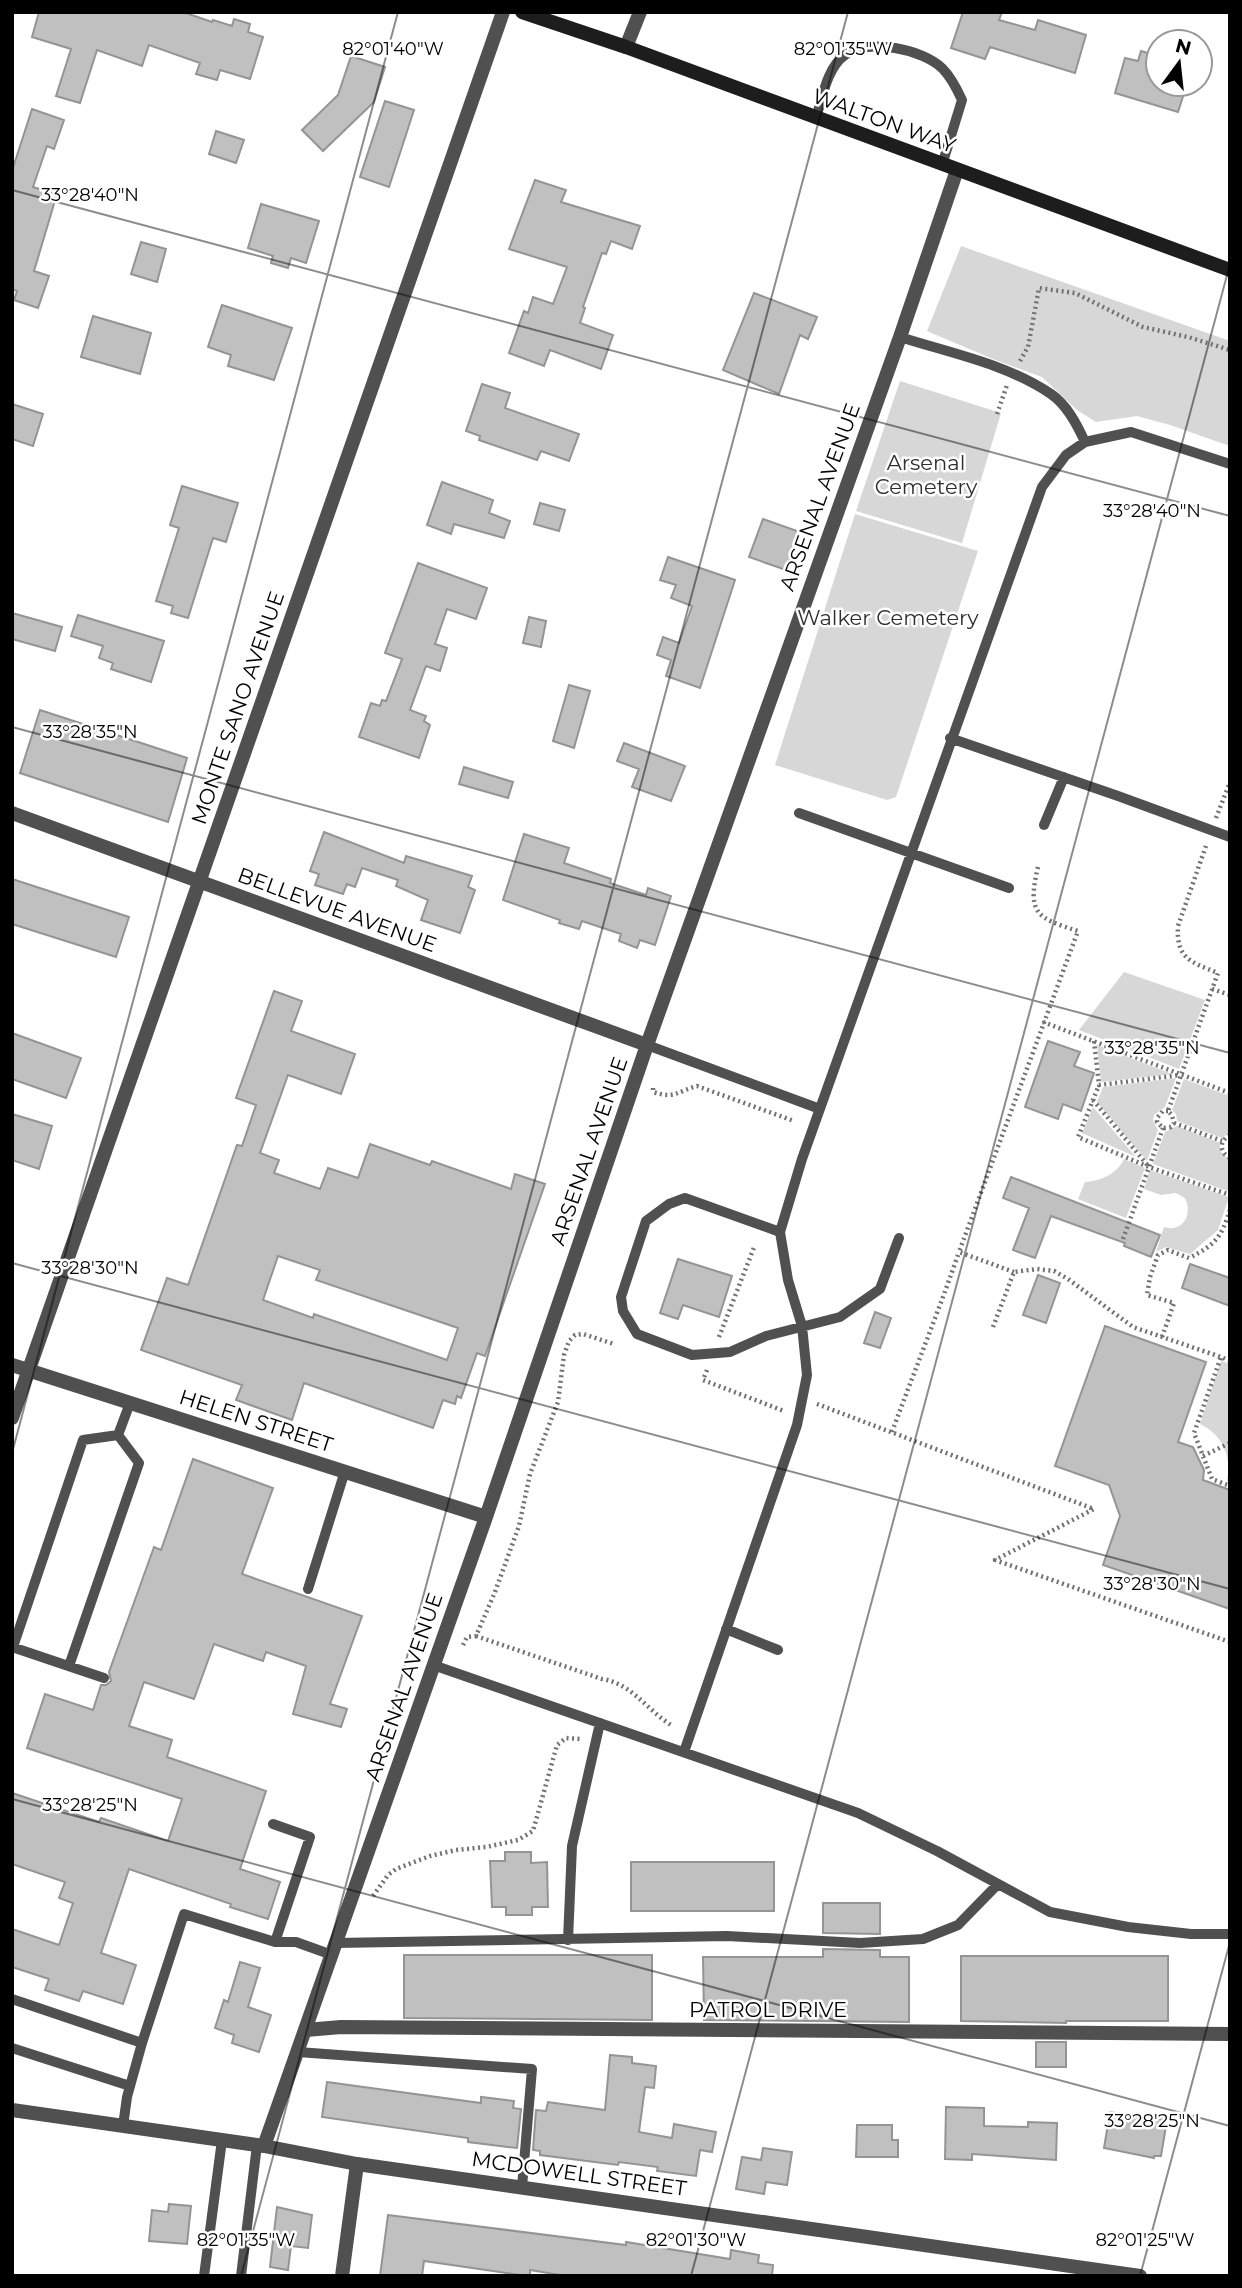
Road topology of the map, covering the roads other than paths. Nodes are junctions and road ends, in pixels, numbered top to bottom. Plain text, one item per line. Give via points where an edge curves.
1 (503, 12) edge
2 (522, 12) edge
3 (640, 12) edge
4 (626, 47) junction
5 (816, 118) junction
6 (949, 168) junction
7 (1230, 270) edge
8 (900, 337) junction
9 (1085, 442) junction
10 (1230, 464) edge
11 (950, 738) junction
12 (1064, 776) junction
13 (12, 813) edge
14 (799, 813) dead end
15 (1044, 825) dead end
16 (1230, 837) edge
17 (911, 853) junction
18 (200, 882) junction
19 (1009, 888) dead end
20 (647, 1045) junction
21 (820, 1109) junction
22 (780, 1232) junction
23 (899, 1238) dead end
24 (802, 1326) junction
25 (12, 1365) edge
26 (29, 1370) junction
27 (130, 1402) junction
28 (12, 1418) edge
29 (118, 1435) junction
30 (345, 1471) junction
31 (486, 1517) junction
32 (308, 1589) dead end
33 (726, 1629) junction
34 (13, 1647) edge
35 (779, 1650) dead end
36 (433, 1665) junction
37 (69, 1667) junction
38 (104, 1678) dead end
39 (600, 1723) junction
40 (684, 1752) junction
41 (273, 1824) dead end
42 (997, 1885) junction
43 (1230, 1934) edge
44 (568, 1940) junction
45 (275, 1942) junction
46 (334, 1949) junction
47 (12, 1999) edge
48 (306, 2030) junction
49 (1230, 2034) edge
50 (142, 2043) junction
51 (12, 2048) edge
52 (298, 2053) junction
53 (130, 2086) junction
54 (12, 2110) edge
55 (122, 2126) junction
56 (222, 2140) junction
57 (260, 2146) junction
58 (357, 2164) junction
59 (522, 2187) junction
60 (1103, 2273) edge
61 (204, 2276) edge
62 (241, 2276) edge
63 (342, 2276) edge
64 (1140, 2276) edge

1 - 18 street, MONTE SANO AVENUE
2 - 4 main road, WALTON WAY
3 - 4 street
4 - 5 main road, WALTON WAY
5 - 6 main road, WALTON WAY
5 - 6 lane via 834,66 846,54 890,47 931,59 944,69 962,100
6 - 7 main road, WALTON WAY
6 - 8 street, ARSENAL AVENUE
8 - 9 lane via 1013,373 1053,395 1075,421
8 - 20 street, ARSENAL AVENUE
9 - 10 lane via 1131,432
9 - 11 lane via 1066,455 1042,487
11 - 12 lane
11 - 17 lane
12 - 15 lane
12 - 16 lane
13 - 18 street, BELLEVUE AVENUE
14 - 17 lane
17 - 19 lane
17 - 21 lane
18 - 20 street, BELLEVUE AVENUE
18 - 26 street, MONTE SANO AVENUE
20 - 21 lane
20 - 31 street, ARSENAL AVENUE
21 - 22 lane
22 - 24 lane
22 - 24 lane via 685,1198 668,1204 646,1221 621,1297 623,1311 637,1334 692,1355 730,1352
23 - 24 lane via 880,1289 840,1317
24 - 33 lane via 807,1375 797,1425
25 - 26 street, HELEN STREET
26 - 27 street, HELEN STREET
26 - 28 street, MONTE SANO AVENUE
27 - 29 lane
27 - 30 street, HELEN STREET
29 - 34 lane via 83,1440
29 - 37 lane via 139,1463
30 - 31 street, HELEN STREET
30 - 32 lane
31 - 36 street, ARSENAL AVENUE
33 - 35 lane
33 - 40 lane
34 - 37 lane
36 - 39 lane
36 - 46 street, ARSENAL AVENUE
37 - 38 lane
39 - 40 lane
39 - 44 lane via 572,1846
40 - 42 lane via 858,1813
41 - 45 lane via 310,1837
42 - 43 lane via 1051,1912 1128,1927
42 - 44 lane via 958,1925 923,1939 860,1942 727,1936
44 - 46 lane
45 - 46 lane
45 - 50 lane via 184,1914
46 - 48 street, ARSENAL AVENUE
47 - 50 lane
48 - 49 street, PATROL DRIVE
48 - 52 street, ARSENAL AVENUE
50 - 53 lane
51 - 53 lane
52 - 57 street, ARSENAL AVENUE
52 - 59 lane via 532,2069
53 - 55 lane
54 - 55 street, MCDOWELL STREET
55 - 56 street, MCDOWELL STREET
56 - 57 street, MCDOWELL STREET
56 - 61 lane
57 - 58 street, MCDOWELL STREET
57 - 62 lane
58 - 59 street, MCDOWELL STREET
58 - 63 street
59 - 60 street, MCDOWELL STREET
60 - 64 street, MCDOWELL STREET

